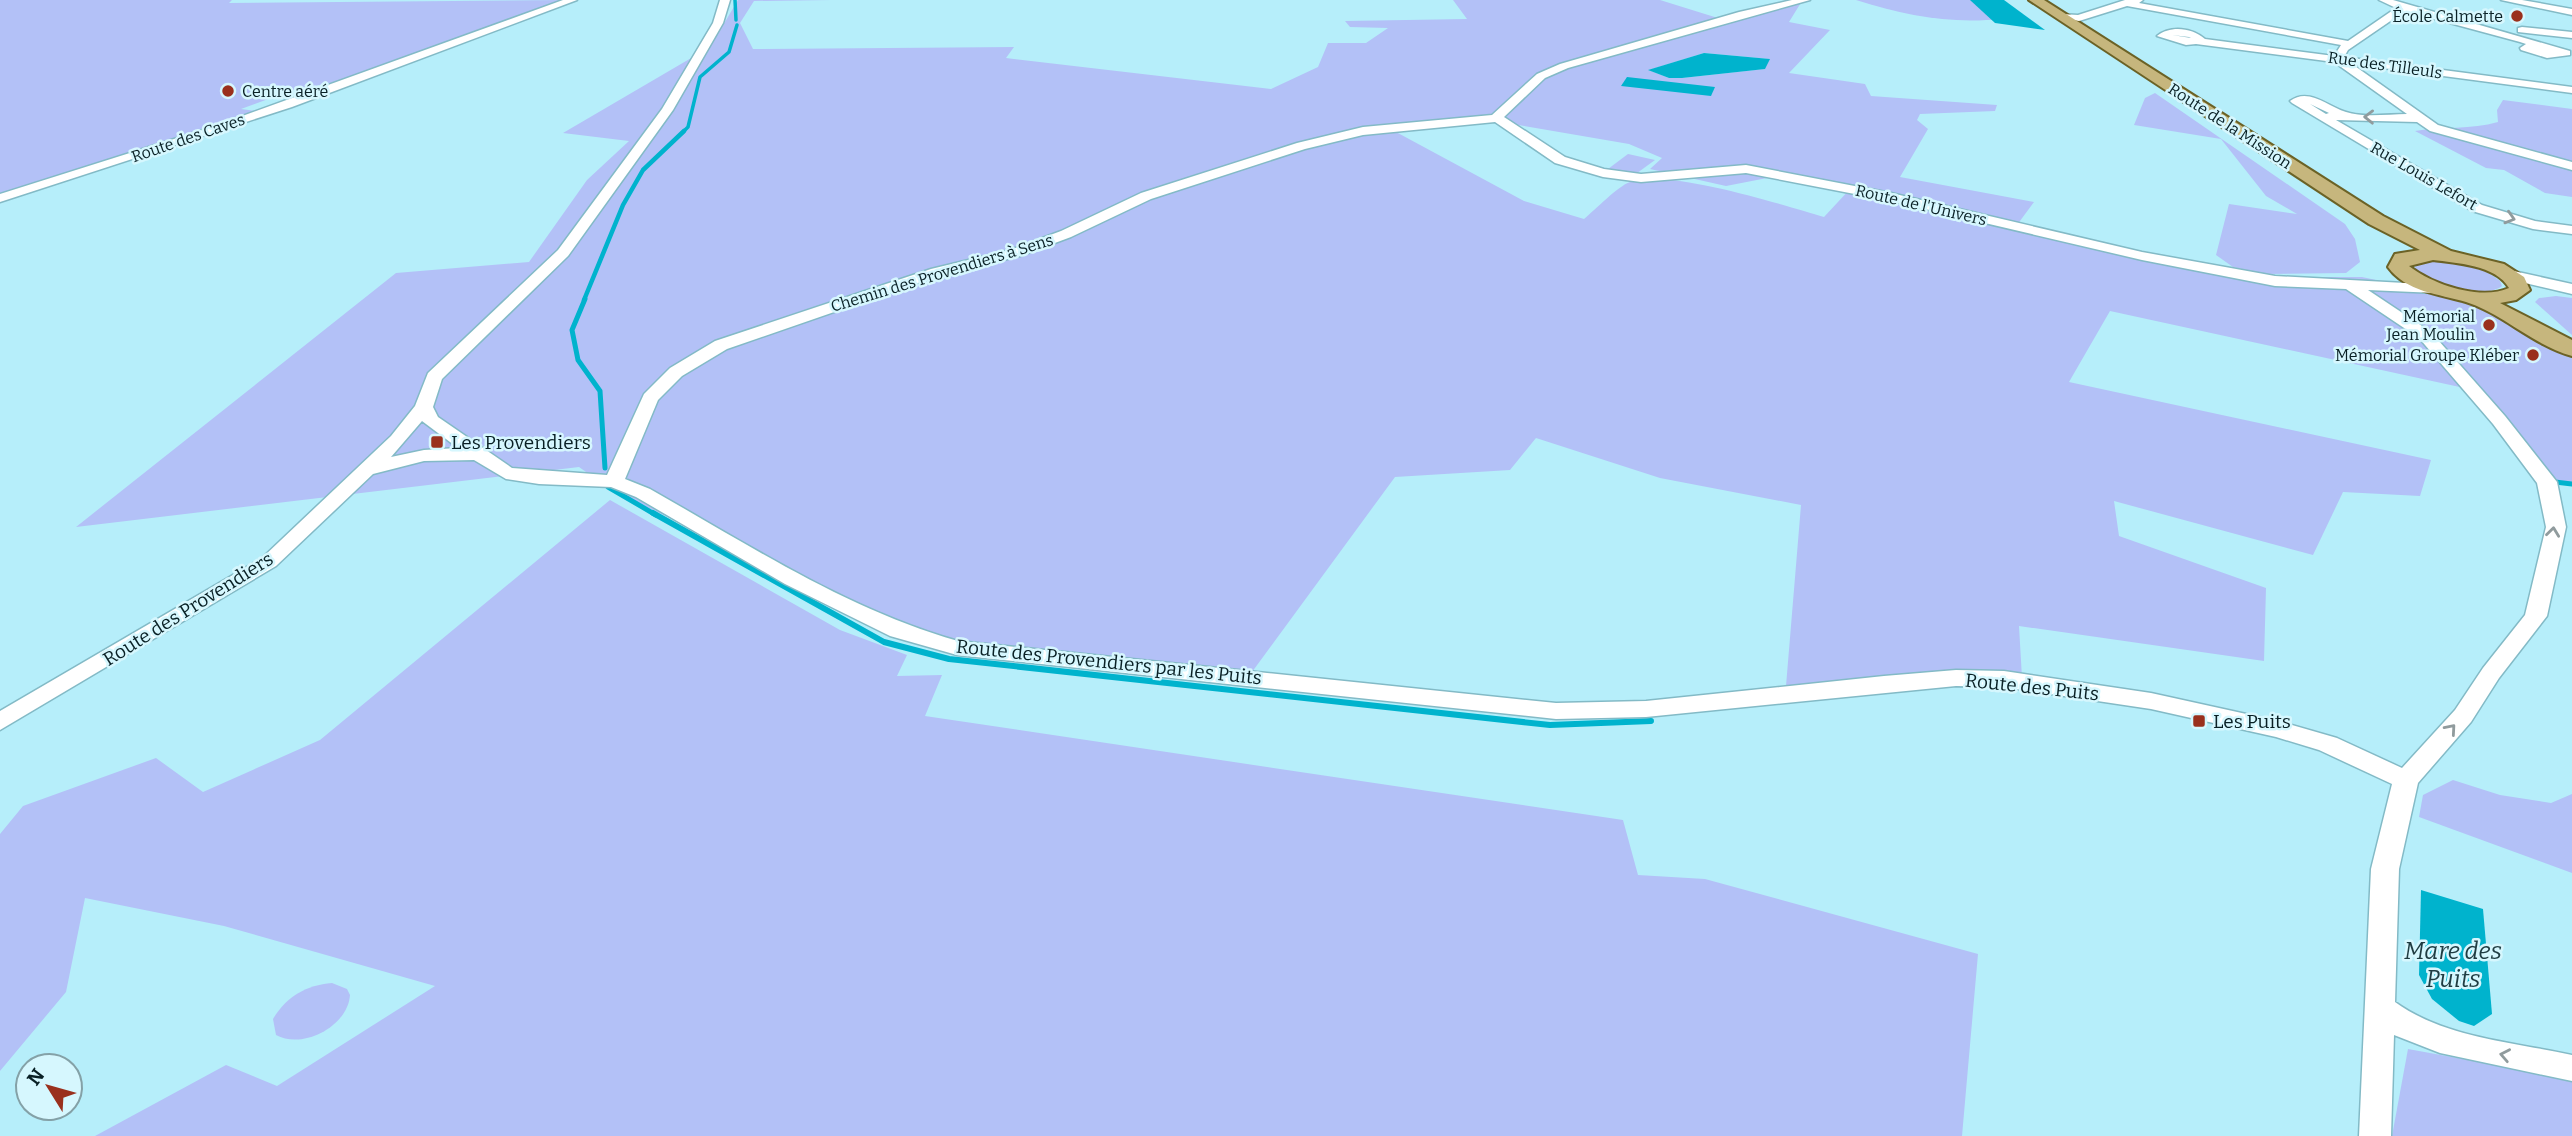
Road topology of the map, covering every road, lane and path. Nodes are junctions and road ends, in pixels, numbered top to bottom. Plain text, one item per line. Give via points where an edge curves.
1 (572, 0) edge
2 (725, 0) edge
3 (1805, 0) edge
4 (2035, 0) edge
5 (2384, 0) edge
6 (2506, 0) edge
7 (2515, 0) edge
8 (2131, 1) edge
9 (2547, 8) junction
10 (2401, 9) junction
11 (2572, 12) edge
12 (2073, 20) junction
13 (2499, 32) junction
14 (2572, 35) edge
15 (2198, 41) dead end
16 (2350, 44) junction
17 (2543, 46) dead end
18 (2337, 58) junction
19 (2568, 90) edge
20 (2572, 102) edge
21 (2322, 116) junction
22 (2344, 116) junction
23 (1496, 118) junction
24 (2417, 118) junction
25 (2572, 166) edge
26 (0, 198) edge
27 (2376, 220) junction
28 (2572, 230) edge
29 (2447, 256) junction
30 (2407, 264) junction
31 (2353, 284) junction
32 (2513, 287) junction
33 (2436, 288) junction
34 (2572, 290) edge
35 (2466, 295) junction
36 (2565, 344) edge
37 (424, 407) junction
38 (475, 454) junction
39 (360, 476) junction
40 (614, 481) junction
41 (1646, 709) joint
42 (0, 722) edge
43 (2406, 780) junction
44 (2378, 1006) junction
45 (2572, 1068) edge
46 (2375, 1136) edge

1 - 26 street, Route des Caves via 183,140
2 - 37 street, Route des Provendiers via 718,23 667,110 563,253 434,377
3 - 23 street via 1564,66 1541,76
4 - 12 main road, Route de la Mission
5 - 10 street
6 - 9 street
7 - 9 street
8 - 12 street
8 - 16 street
9 - 11 street
10 - 13 street
10 - 16 street
12 - 27 main road, Route de la Mission
13 - 14 street
13 - 17 street
15 - 18 street, Rue des Tilleuls
16 - 18 street
18 - 19 street, Rue des Tilleuls
18 - 24 street
19 - 20 street
21 - 22 street, Rue Louis Lefort
21 - 22 street, Rue Louis Lefort via 2296,100 2316,101
21 -> 28 street, Rue Louis Lefort via 2477,208 2533,225
24 -> 22 street, Rue Louis Lefort
23 - 31 street, Route de l'Univers via 1560,160 1603,173 1641,178 1743,168 2239,275
23 - 40 street, Chemin des Provendiers à Sens via 1363,131 1301,146 1146,196 1016,253 897,284 721,345 676,372 650,398
24 - 25 street via 2434,128
27 - 29 main road
27 - 30 main road
29 - 30 main road
29 - 32 main road via 2481,263
30 - 31 street, Route de l'Univers
30 - 33 main road
31 - 33 street, Route de l'Univers
43 -> 31 street via 2463,716 2536,616 2556,527 2547,482 2499,420 2424,335
32 - 34 street
32 - 35 main road
32 - 36 main road
33 - 35 main road
35 - 36 main road
37 - 38 street, Route des Provendiers par les Puits via 430,420
37 - 39 street, Route des Provendiers
38 - 39 street via 435,452 397,459
38 - 40 street, Route des Provendiers par les Puits via 506,473
39 - 42 street, Route des Provendiers via 269,562
40 - 41 street, Route des Provendiers par les Puits via 898,631 957,648 1556,711
41 - 43 street, Route des Puits via 1884,684 2004,679 2151,701 2278,729 2328,744
43 - 44 street via 2385,869
45 -> 44 street via 2440,1041 2405,1026
44 - 46 street

